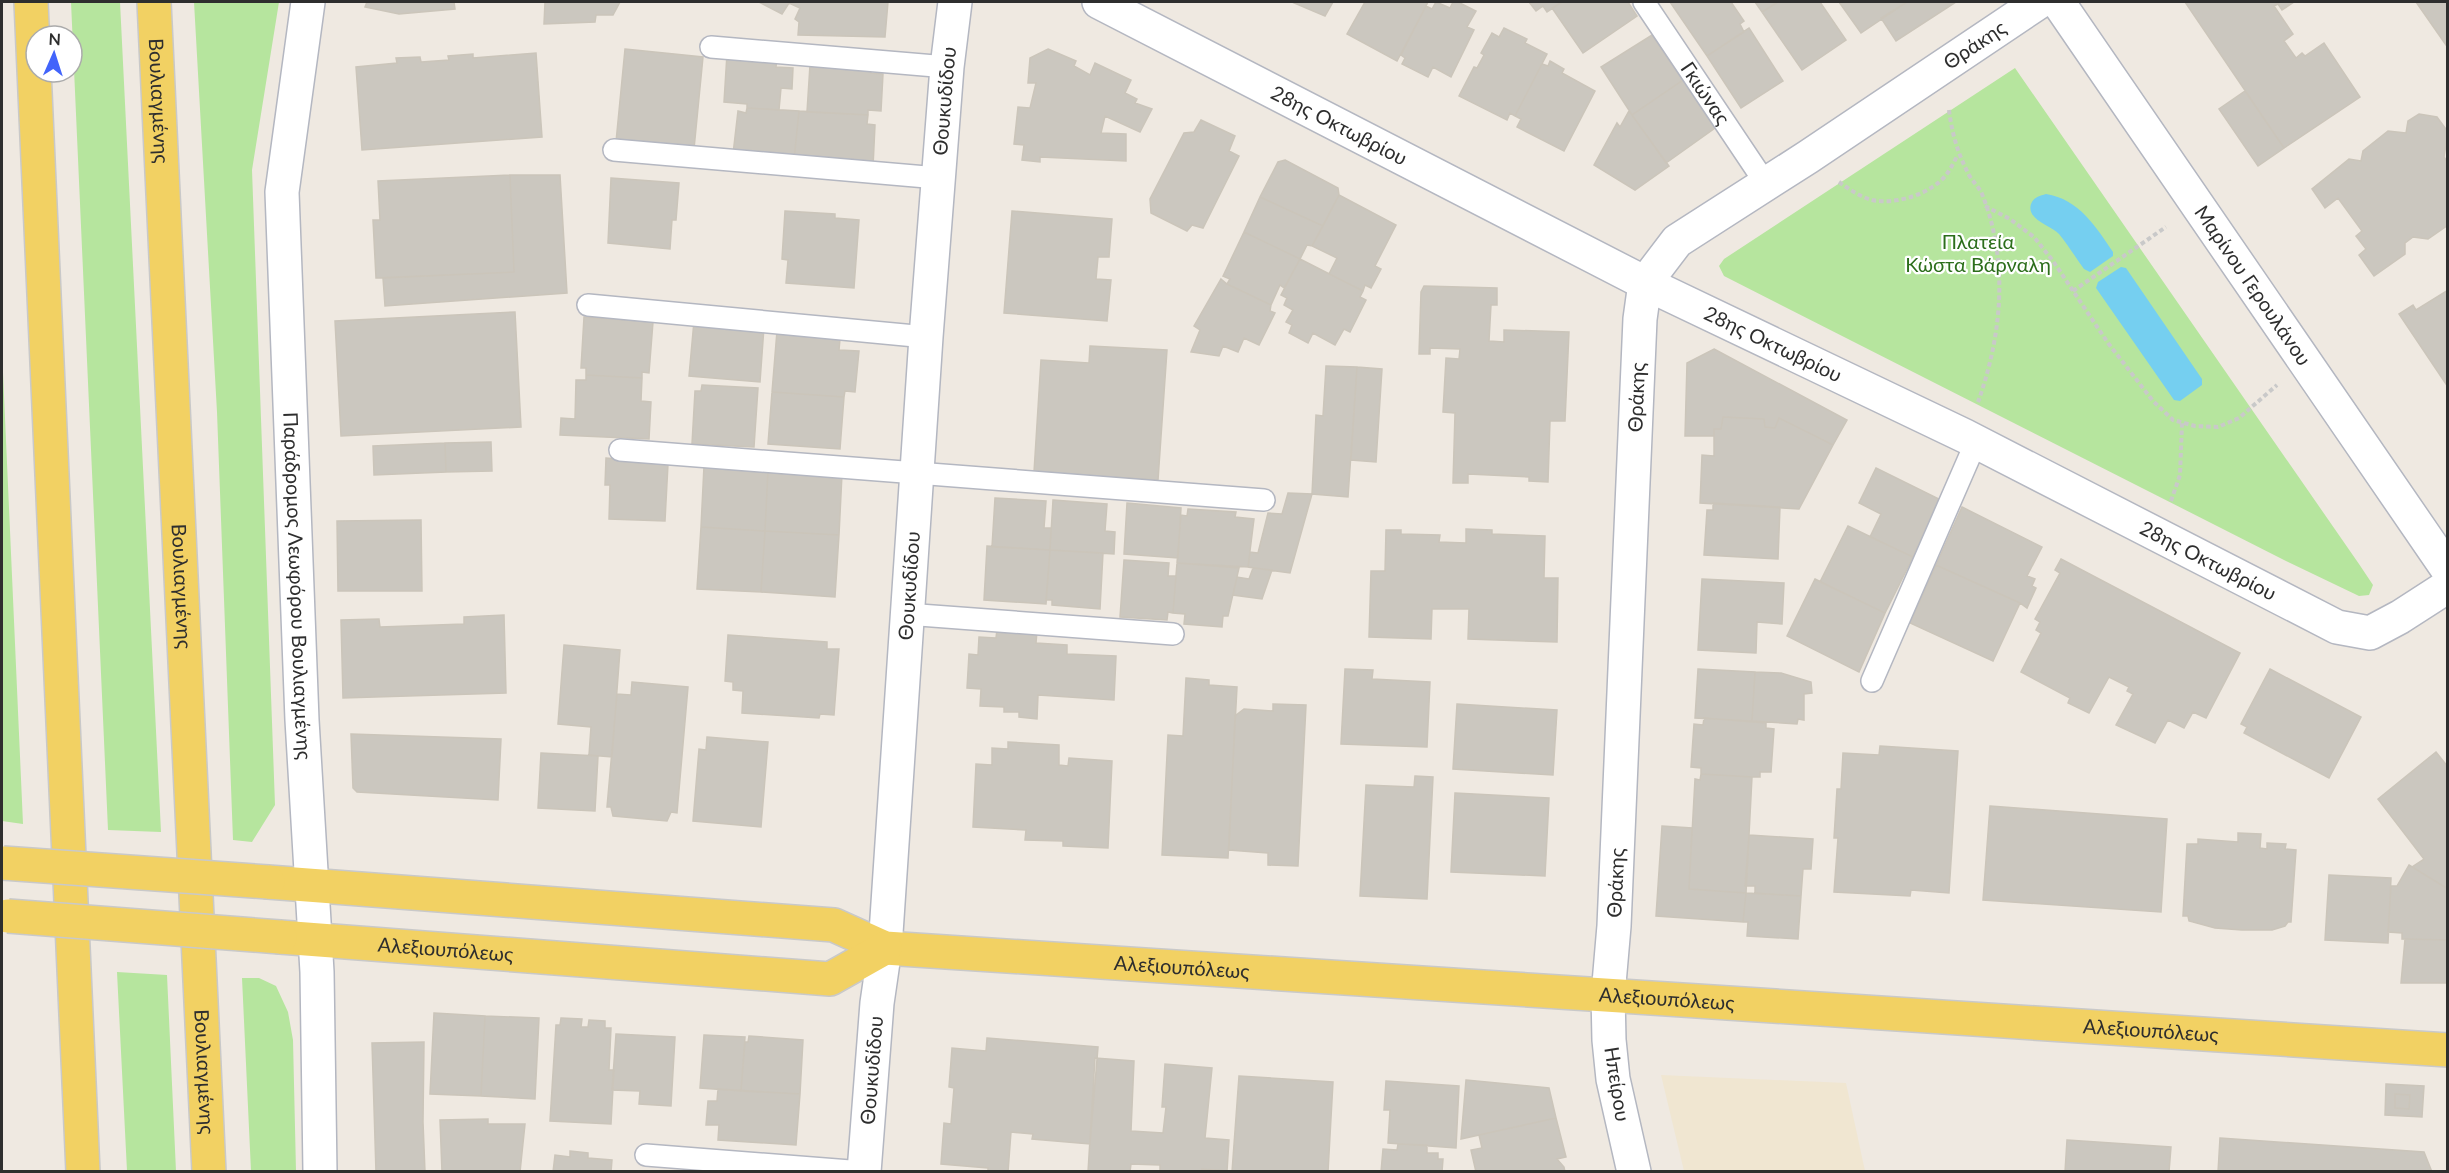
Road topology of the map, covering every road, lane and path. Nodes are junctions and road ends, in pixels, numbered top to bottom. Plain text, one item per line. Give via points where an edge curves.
1 (32, 2) edge
2 (154, 2) edge
3 (308, 2) edge
4 (955, 2) edge
5 (1099, 2) edge
6 (1644, 2) edge
7 (2039, 2) edge
8 (2058, 2) edge
9 (711, 47) dead end
10 (1945, 64) junction
11 (947, 67) junction
12 (614, 150) dead end
13 (1959, 154) junction
14 (1808, 157) junction
15 (938, 178) junction
16 (1766, 184) junction
17 (2198, 205) junction
18 (1985, 206) junction
19 (1645, 283) junction
20 (2073, 291) junction
21 (588, 305) dead end
22 (926, 337) junction
23 (2305, 362) junction
24 (2182, 423) junction
25 (1970, 439) junction
26 (620, 450) dead end
27 (916, 473) junction
28 (1264, 500) dead end
29 (2154, 533) junction
30 (2448, 570) edge
31 (2448, 586) edge
32 (906, 614) junction
33 (1173, 634) dead end
34 (1872, 681) dead end
35 (2, 863) edge
36 (313, 886) junction
37 (5, 915) edge
38 (315, 940) junction
39 (885, 948) junction
40 (1608, 995) junction
41 (2448, 1050) edge
42 (646, 1155) dead end
43 (83, 1172) edge
44 (209, 1172) edge
45 (320, 1172) edge
46 (864, 1172) edge
47 (1634, 1172) edge

1 - 43 main road
2 - 44 main road, Βουλιαγμένης
3 - 36 street, Παράδρομος Λεωφόρου Βουλιαγμένης via 282,192 302,720
4 - 11 street, Θουκυδίδου
5 - 19 street, 28ης Οκτωβρίου
6 - 16 lane, Γκιώνας
7 - 10 street, Θράκης
8 - 17 street, Μαρίνου Γερουλάνου
9 - 11 lane
10 - 13 path via 1951,130
10 - 14 street, Θράκης
11 - 15 street, Θουκυδίδου
12 - 15 lane
13 - 14 path via 1945,177 1923,192 1897,200 1873,200 1850,190
13 - 18 path
14 - 16 street, Θράκης
15 - 22 street, Θουκυδίδου
16 - 19 street, Θράκης via 1677,241
17 - 20 path
17 - 23 street, Μαρίνου Γερουλάνου
18 - 20 path via 2034,237
18 - 25 path via 1999,261 2000,292 1989,371
19 - 25 street, 28ης Οκτωβρίου
19 - 40 street, Θράκης via 1640,319 1615,914
20 - 24 path via 2153,401 2173,420
21 - 22 lane
22 - 27 street, Θουκυδίδου
23 - 24 path via 2239,418 2218,427
23 - 30 street, Μαρίνου Γερουλάνου
24 - 29 path via 2180,475
25 - 29 street, 28ης Οκτωβρίου
25 - 34 lane
26 - 27 lane
27 - 28 lane
27 - 32 street, Θουκυδίδου
29 - 31 street, 28ης Οκτωβρίου via 2337,627 2370,633
32 - 33 lane
32 - 39 street, Θουκυδίδου
35 - 36 main road, Αλεξιουπόλεως, bridge
36 - 38 street, Παράδρομος Λεωφόρου Βουλιαγμένης
36 - 39 main road, Αλεξιουπόλεως via 834,925
37 - 38 main road, Αλεξιουπόλεως, bridge
38 - 39 main road, Αλεξιουπόλεως via 830,979
38 - 45 street, Παράδρομος Λεωφόρου Βουλιαγμένης
39 - 40 main road, Αλεξιουπόλεως
39 - 46 street, Θουκυδίδου
40 - 41 main road, Αλεξιουπόλεως
40 - 47 street, Ηπείρου via 1613,1079
42 - 46 lane

